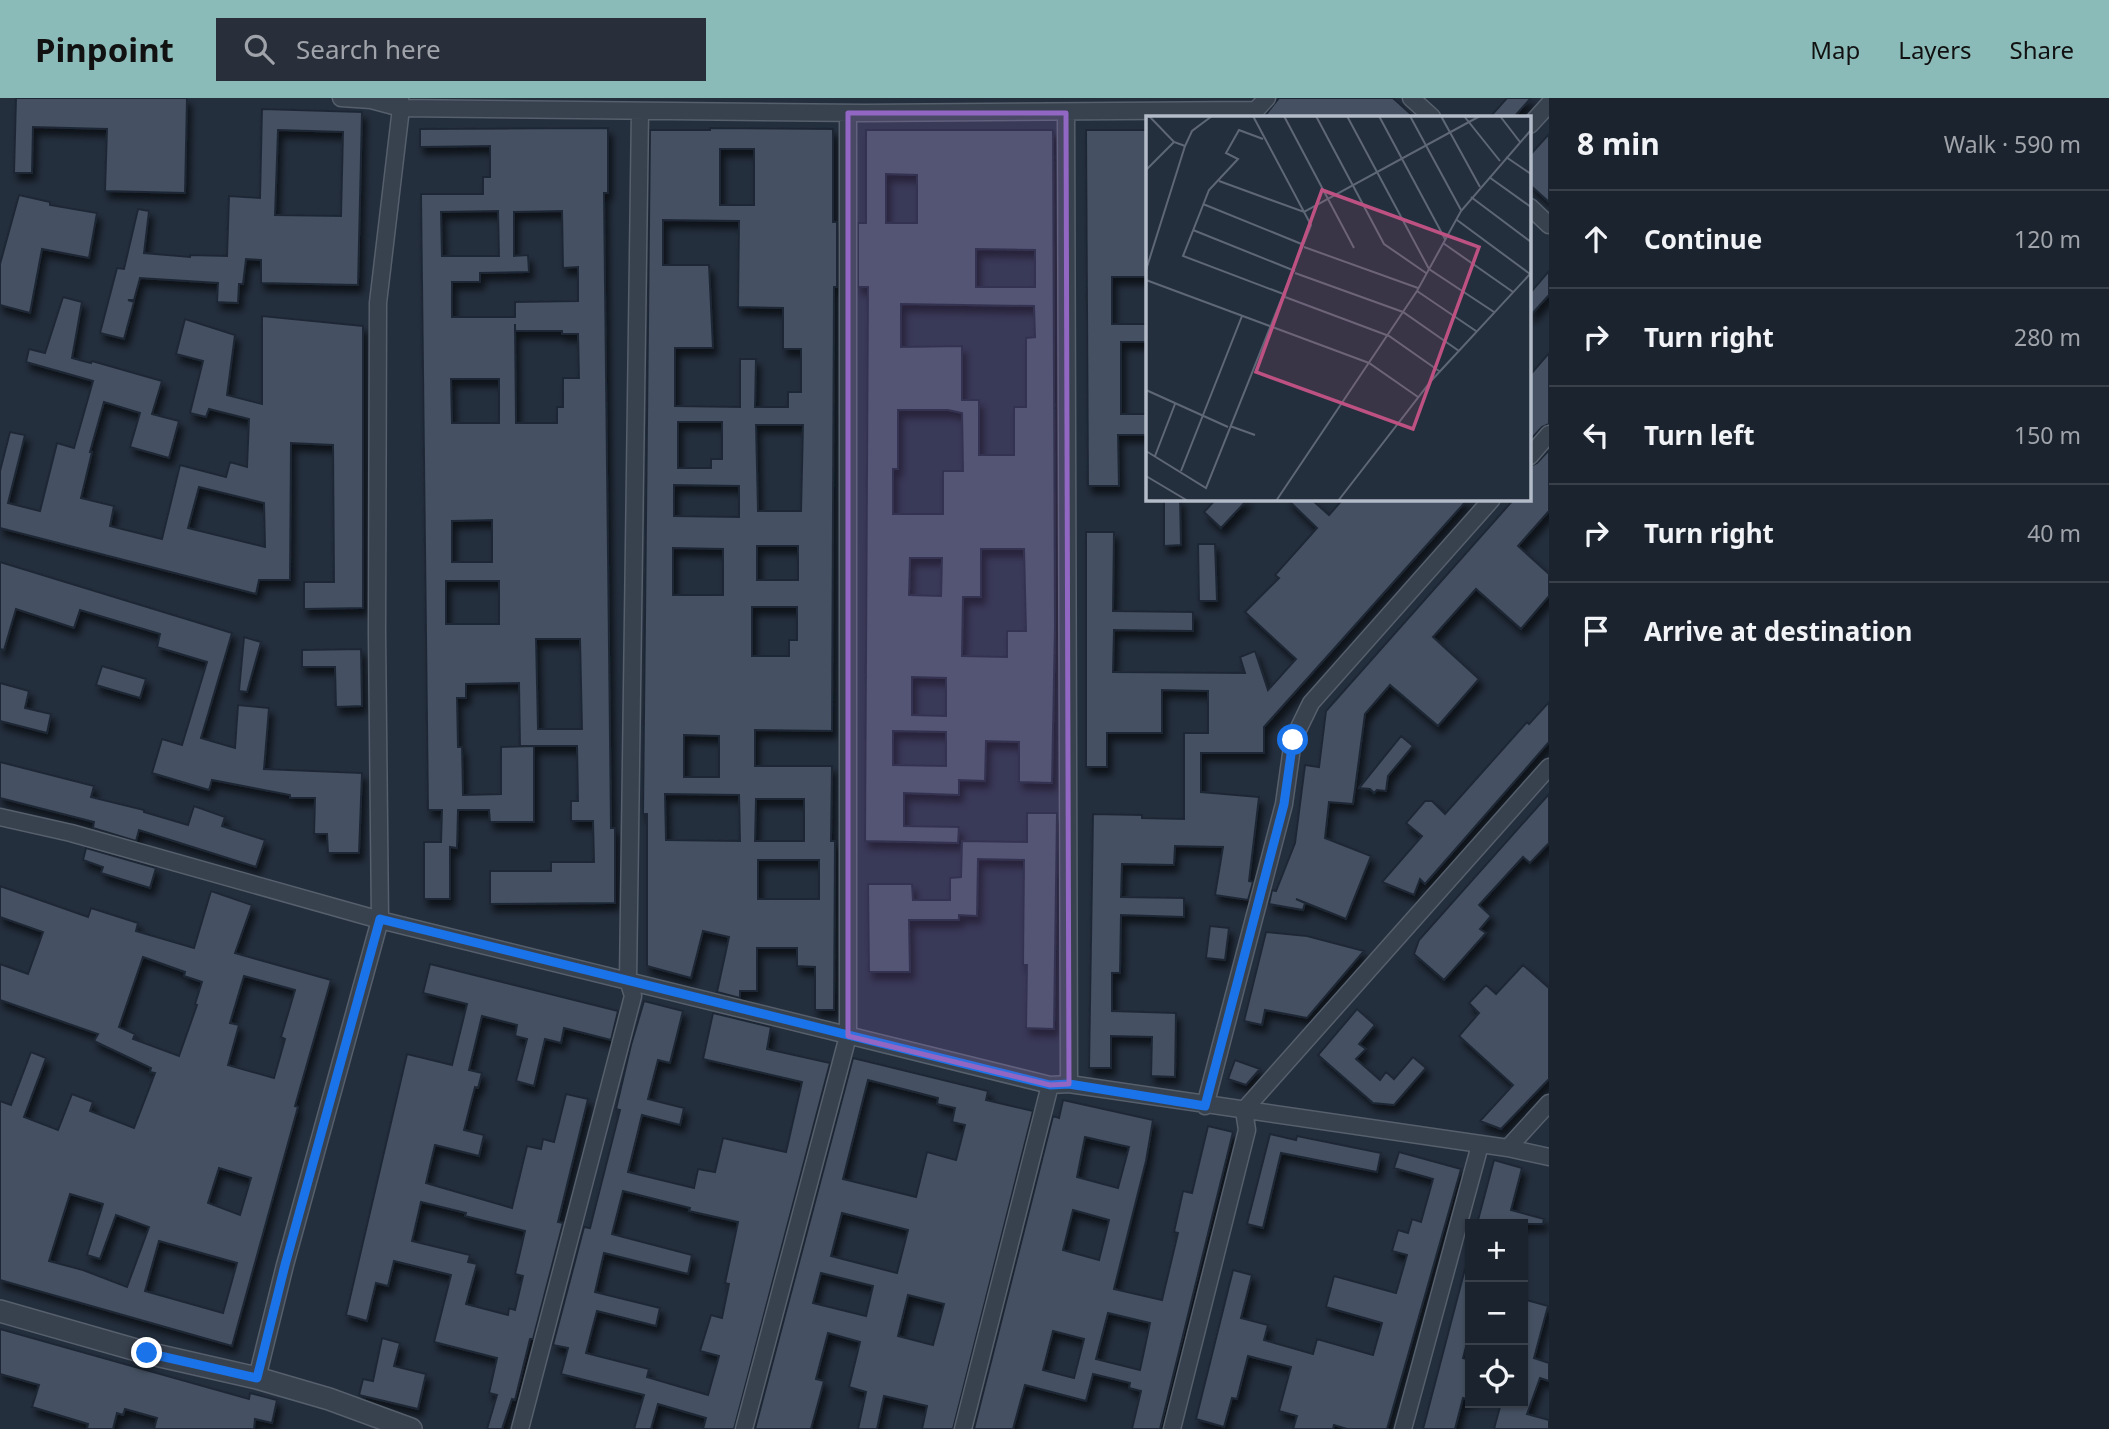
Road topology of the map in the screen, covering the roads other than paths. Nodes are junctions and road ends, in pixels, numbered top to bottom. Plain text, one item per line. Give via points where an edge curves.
1 (341, 98) edge
2 (1266, 98) edge
3 (1410, 98) edge
4 (401, 103) edge
5 (1549, 104) edge
6 (661, 105) edge
7 (1086, 105) edge
8 (859, 108) edge
9 (640, 111) junction
10 (1066, 113) junction
11 (1431, 116) edge
12 (1532, 123) edge
13 (1532, 209) edge
14 (1549, 225) edge
15 (1549, 434) edge
16 (1532, 454) edge
17 (1491, 500) edge
18 (1549, 766) edge
19 (0, 817) edge
20 (380, 919) junction
21 (628, 980) junction
22 (848, 1036) junction
23 (1069, 1084) junction
24 (1050, 1085) junction
25 (1549, 1103) edge
26 (1205, 1106) junction
27 (1244, 1110) junction
28 (1480, 1144) junction
29 (1508, 1148) junction
30 (1549, 1157) edge
31 (0, 1311) edge
32 (257, 1378) junction
33 (411, 1429) edge
34 (520, 1429) edge
35 (744, 1429) edge
36 (963, 1429) edge
37 (1172, 1429) edge
38 (1403, 1429) edge

1 - 4 street
2 - 7 street via 1256,110
3 - 11 street
4 - 9 street
4 - 20 street via 379,303
5 - 12 street
6 - 8 street
6 - 9 street
7 - 10 street
8 - 10 street
8 - 22 street
9 - 21 street
10 - 23 street
13 - 14 street
15 - 16 street
17 - 26 street via 1311,703 1293,740 1284,804
18 - 27 street
19 - 20 street
20 - 21 street
20 - 32 street
21 - 22 street
21 - 34 street via 632,996
22 - 24 street
22 - 35 street
23 - 24 street
23 - 26 street
24 - 36 street
25 - 29 street
26 - 27 street
27 - 28 street
27 - 37 street via 1247,1130
28 - 29 street
28 - 38 street
29 - 30 street
31 - 32 street via 147,1353
32 - 33 street

